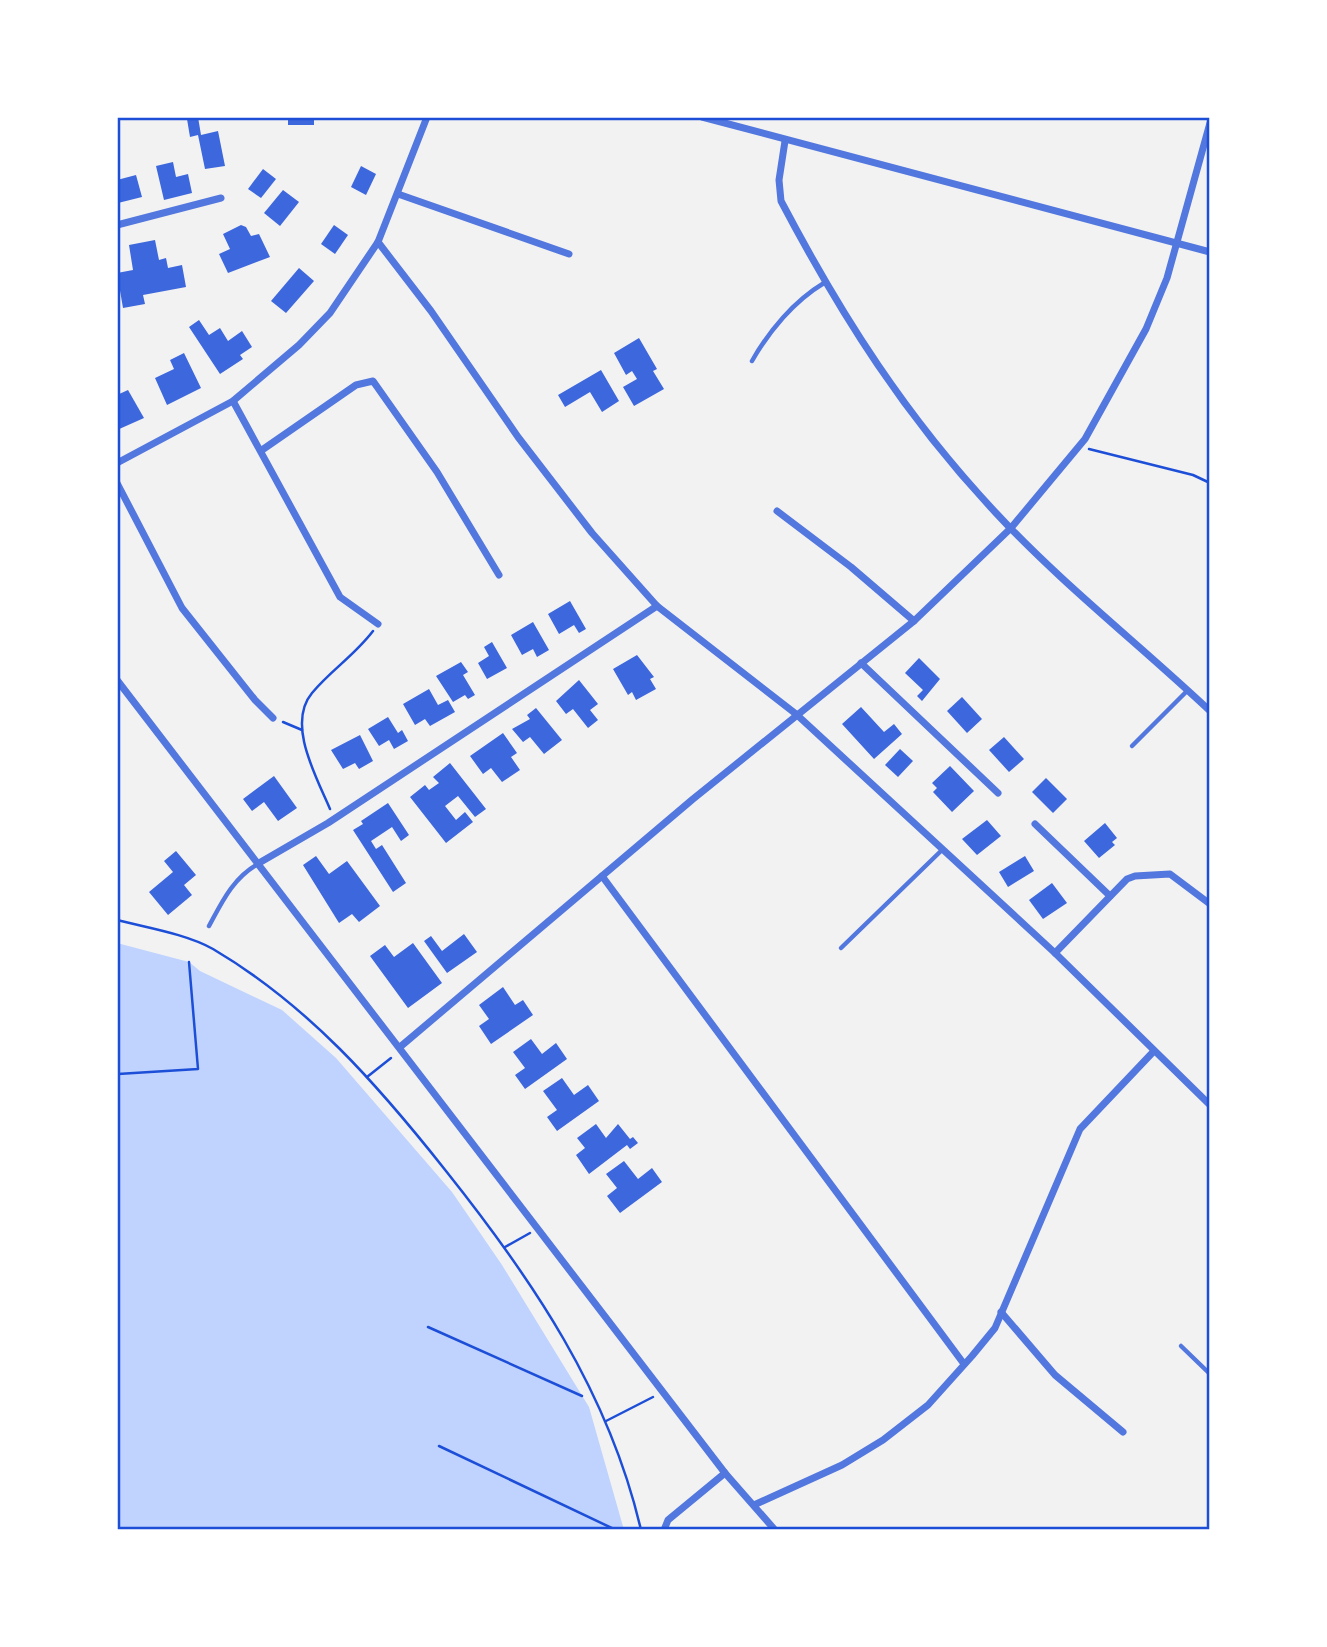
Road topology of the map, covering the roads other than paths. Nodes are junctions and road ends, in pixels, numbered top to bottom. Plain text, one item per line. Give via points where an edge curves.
1 (427, 117) edge
2 (702, 117) edge
3 (715, 119) edge
4 (1210, 123) edge
5 (785, 141) junction
6 (398, 194) junction
7 (221, 198) dead end
8 (117, 225) edge
9 (378, 242) junction
10 (1177, 243) junction
11 (1210, 252) edge
12 (569, 254) dead end
13 (824, 283) junction
14 (752, 361) dead end
15 (233, 401) junction
16 (262, 450) junction
17 (117, 463) edge
18 (117, 483) edge
19 (777, 511) dead end
20 (1012, 528) junction
21 (499, 575) dead end
22 (657, 606) junction
23 (914, 621) junction
24 (378, 624) road end
25 (860, 663) junction
26 (117, 680) edge
27 (1188, 690) junction
28 (1210, 711) edge
29 (796, 713) junction
30 (273, 718) road end
31 (1132, 746) dead end
32 (998, 793) dead end
33 (1035, 824) dead end
34 (944, 848) junction
35 (258, 863) junction
36 (602, 876) junction
37 (1110, 896) junction
38 (1210, 905) edge
39 (209, 926) dead end
40 (841, 947) dead end
41 (1055, 953) junction
42 (400, 1047) junction
43 (1154, 1051) junction
44 (1210, 1105) edge
45 (1001, 1312) junction
46 (1181, 1346) dead end
47 (964, 1364) junction
48 (1210, 1374) edge
49 (1123, 1432) dead end
50 (725, 1473) junction
51 (754, 1505) junction
52 (664, 1530) edge
53 (775, 1530) edge

1 - 6 street
2 - 3 street
3 - 5 street
4 - 10 street
5 - 10 street
5 - 13 street via 781,201
6 - 9 street
6 - 12 street
7 - 8 street
9 - 15 street via 330,313
9 - 22 street via 432,311 518,437 592,533
10 - 11 street
10 - 20 street via 1146,329 1079,447
13 - 14 lane via 809,292 765,338
13 - 20 street via 910,412
15 - 16 street
15 - 17 street
16 - 21 street via 356,385 373,381 437,472
16 - 24 street via 340,597
18 - 30 street via 182,608
19 - 23 street
20 - 23 street
20 - 27 street
22 - 29 street
22 - 35 street via 335,819
23 - 25 street
25 - 29 street
25 - 32 street
26 - 35 street
27 - 28 street
27 - 31 lane
29 - 34 street
29 - 36 street
33 - 37 street
34 - 40 lane
34 - 41 street
35 - 39 lane via 229,890
35 - 42 street
36 - 42 street
36 - 47 street
37 - 38 street via 1135,876 1170,874
37 - 41 street
41 - 43 street
42 - 50 street
43 - 44 street
43 - 45 street via 1080,1129
45 - 47 street via 995,1328
45 - 49 street via 1055,1376
46 - 48 lane
47 - 51 street via 928,1405 883,1440 842,1465
50 - 51 street
50 - 52 street via 668,1520
51 - 53 street

